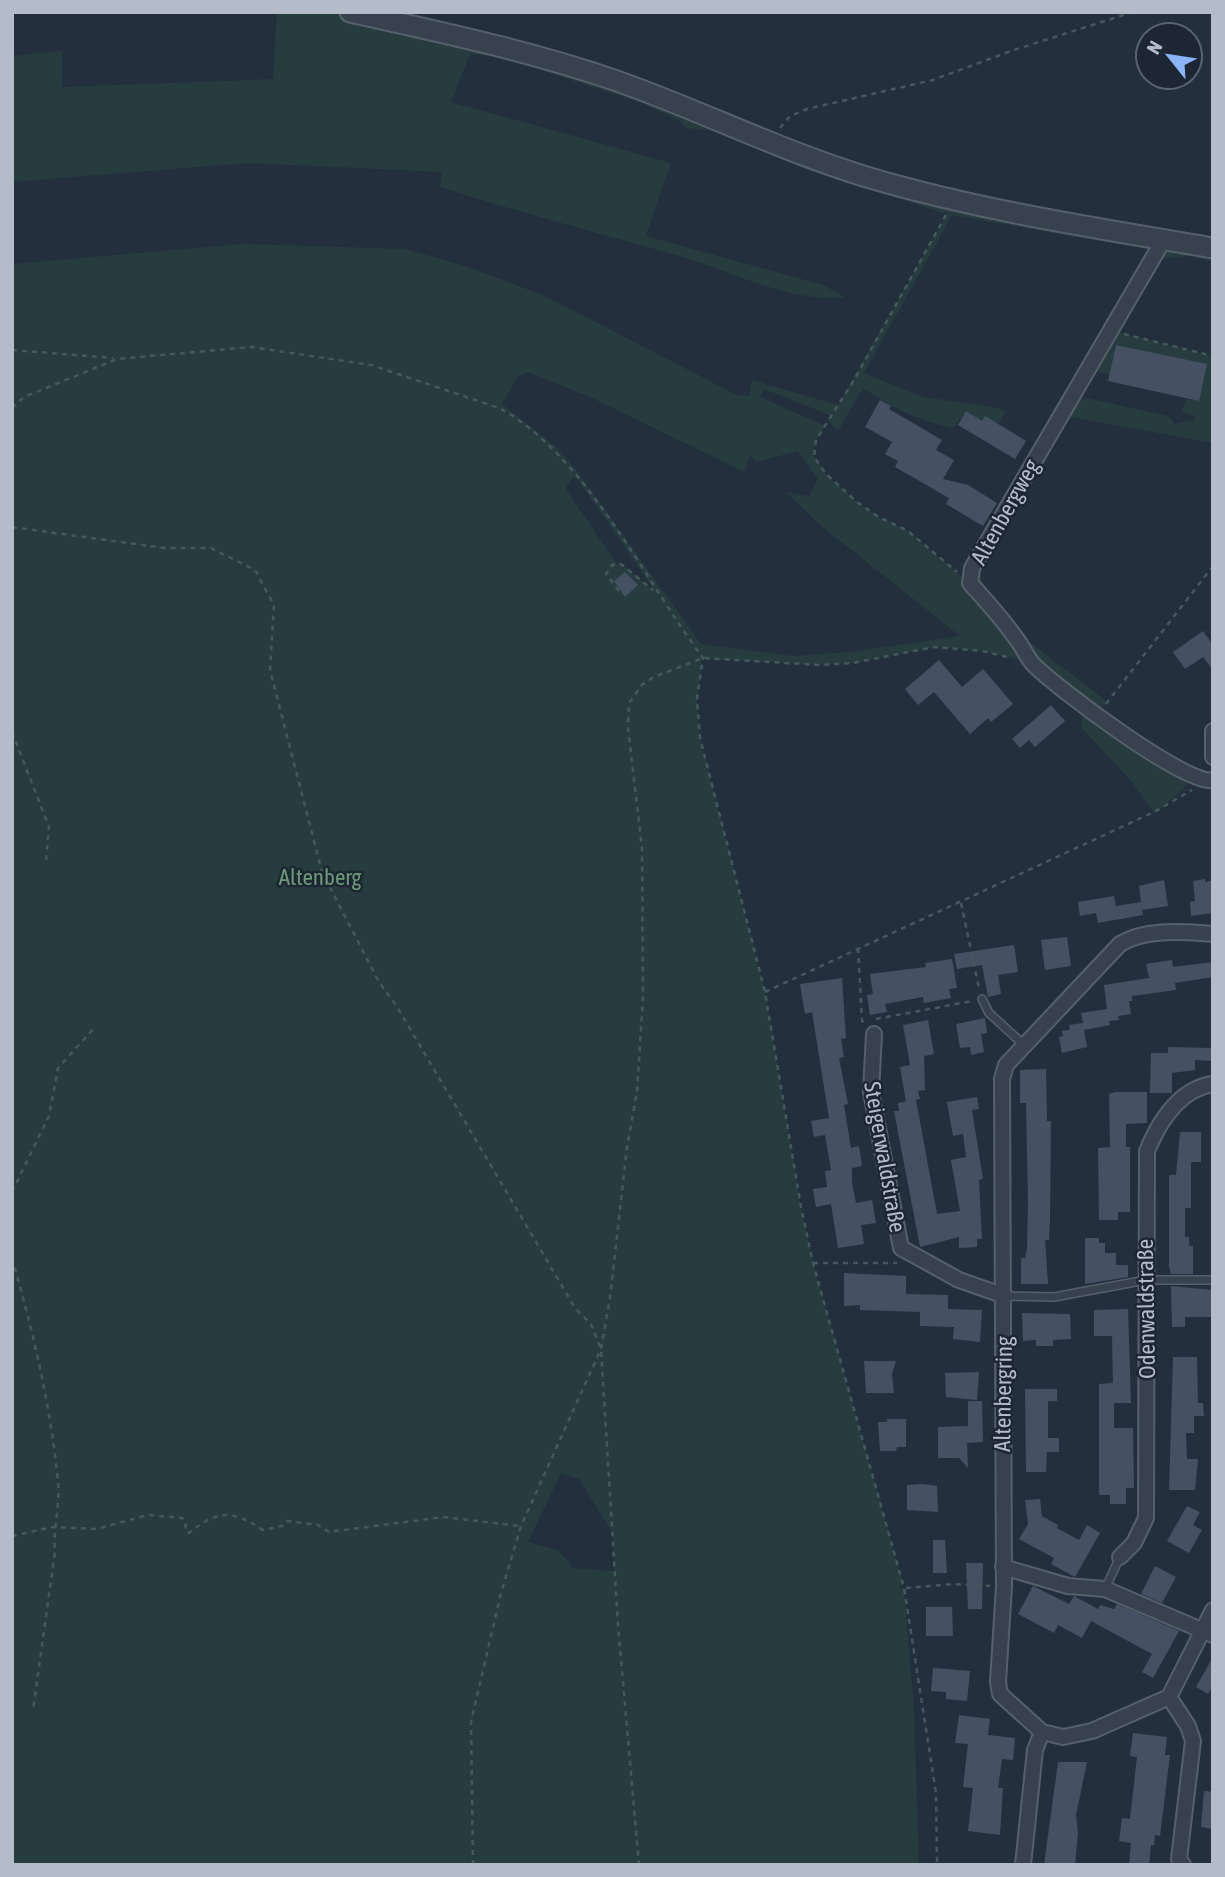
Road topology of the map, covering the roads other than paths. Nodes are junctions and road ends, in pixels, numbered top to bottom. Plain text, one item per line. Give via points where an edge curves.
1 (350, 12) edge
2 (1164, 239) junction
3 (1213, 248) edge
4 (1213, 731) edge
5 (1213, 757) edge
6 (1208, 780) edge
7 (1213, 934) edge
8 (982, 999) road end
9 (874, 1034) road end
10 (1023, 1044) junction
11 (1213, 1084) edge
12 (1146, 1280) junction
13 (1213, 1280) edge
14 (1005, 1296) junction
15 (1120, 1557) joint
16 (1003, 1567) junction
17 (1105, 1589) junction
18 (1213, 1610) edge
19 (1207, 1633) edge
20 (1169, 1697) junction
21 (1042, 1732) junction
22 (1023, 1865) edge
23 (1183, 1865) edge

1 - 2 street via 540,57 685,106 866,176 955,202
2 - 3 street
2 - 6 street, Altenbergweg via 972,568 970,583 1009,628 1031,663 1163,761
4 - 5 street
7 - 10 street, Altenbergring via 1133,936
8 - 10 lane via 989,1013
9 - 14 street, Steigerwaldstraße via 871,1092 901,1248 960,1280
10 - 14 street, Altenbergring via 1006,1065 1002,1079
11 - 12 street, Odenwaldstraße via 1181,1099 1155,1132 1147,1152
12 - 13 lane
12 - 14 lane via 1054,1297
12 - 15 street, Odenwaldstraße via 1146,1518 1134,1543
14 - 16 street, Altenbergring
15 - 17 lane
16 - 17 street via 1068,1586
16 - 21 street, Altenbergring via 1000,1694
17 - 19 street
18 - 19 street
19 - 20 street
20 - 21 street via 1092,1731 1063,1737
20 - 23 street via 1194,1741 1181,1831 1179,1859
21 - 22 street via 1035,1750

